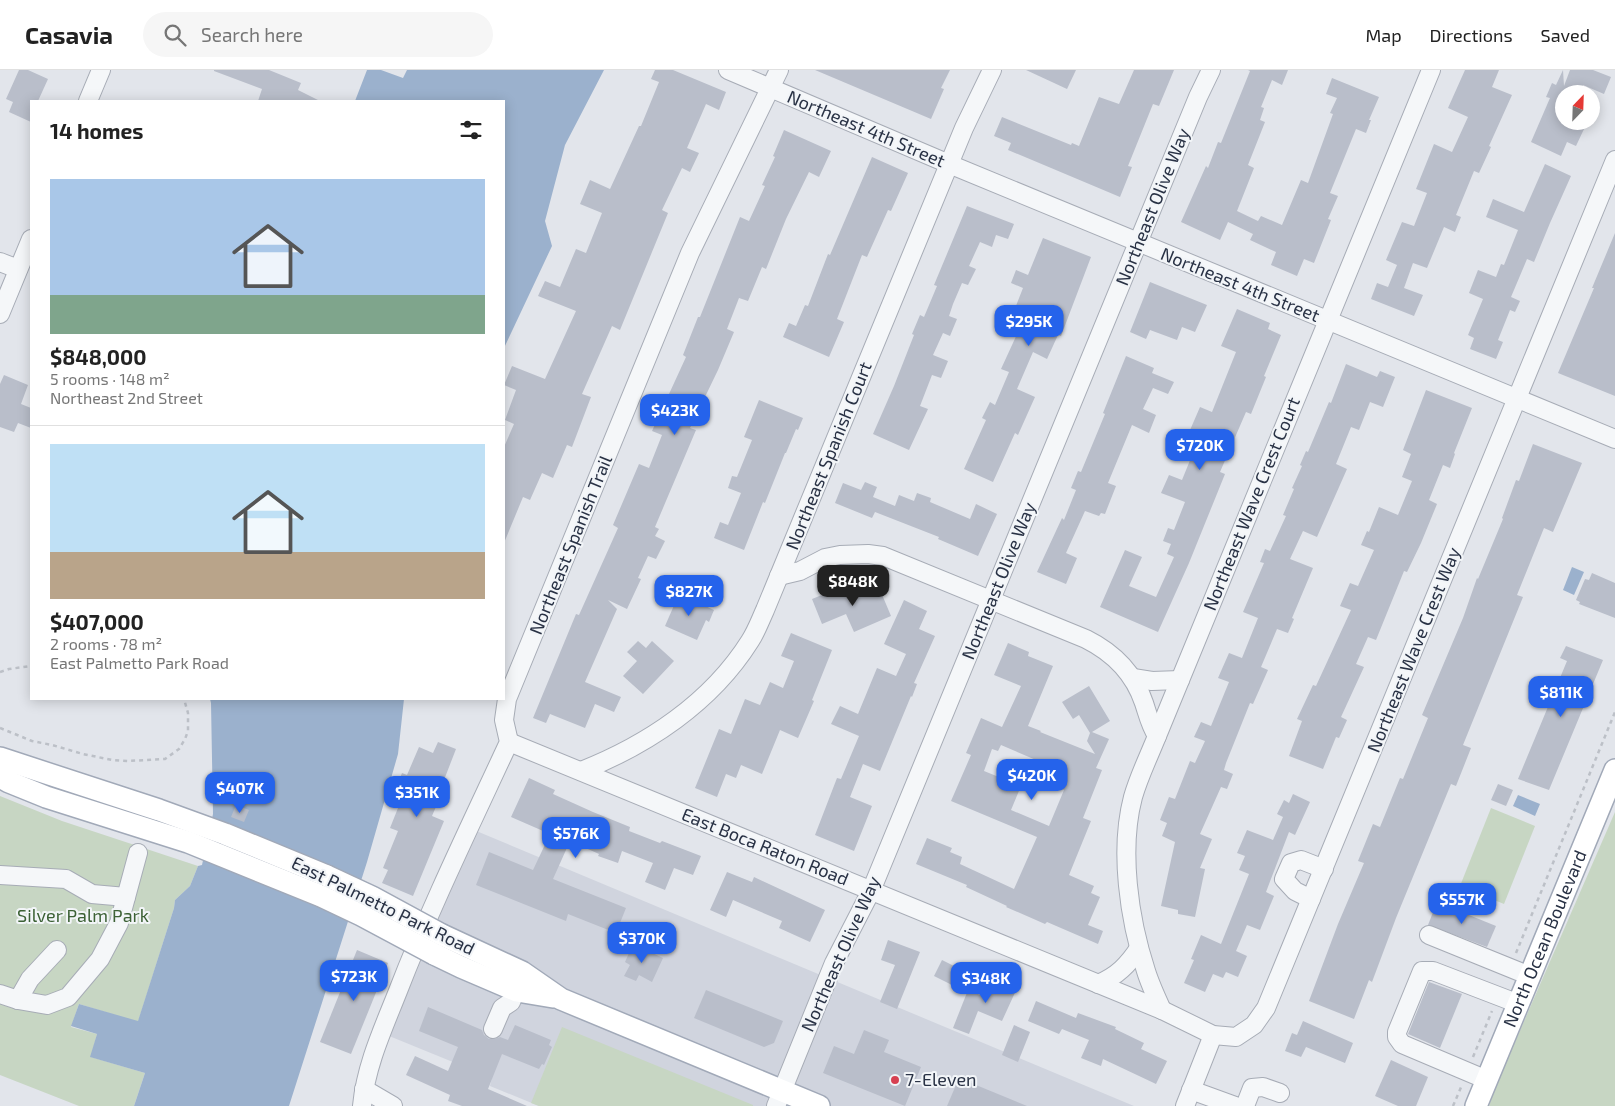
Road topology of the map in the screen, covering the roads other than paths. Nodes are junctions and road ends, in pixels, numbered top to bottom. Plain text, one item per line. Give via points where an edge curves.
1 (101, 70) edge
2 (728, 70) edge
3 (778, 70) edge
4 (992, 70) edge
5 (1211, 70) edge
6 (1431, 70) edge
7 (770, 88) junction
8 (88, 100) edge
9 (1615, 160) edge
10 (949, 164) junction
11 (30, 240) edge
12 (1138, 243) junction
13 (0, 262) edge
14 (18, 270) junction
15 (0, 314) edge
16 (1327, 320) junction
17 (1517, 398) junction
18 (1615, 439) edge
19 (779, 576) junction
20 (991, 600) junction
21 (1133, 678) junction
22 (1180, 680) junction
23 (1157, 736) junction
24 (509, 742) junction
25 (0, 758) edge
26 (1615, 770) edge
27 (581, 771) junction
28 (0, 777) edge
29 (138, 853) dead end
30 (1324, 869) junction
31 (0, 875) edge
32 (871, 891) junction
33 (126, 898) junction
34 (1311, 899) junction
35 (1429, 935) dead end
36 (438, 944) junction
37 (1139, 948) junction
38 (57, 950) dead end
39 (1530, 976) junction
40 (1098, 984) junction
41 (516, 990) junction
42 (0, 994) edge
43 (561, 999) junction
44 (18, 1000) junction
45 (1519, 1004) junction
46 (1162, 1010) junction
47 (493, 1029) dead end
48 (1213, 1034) junction
49 (1487, 1080) junction
50 (1280, 1094) dead end
51 (363, 1097) edge
52 (779, 1098) edge
53 (1188, 1098) edge
54 (393, 1106) edge
55 (819, 1106) edge
56 (1234, 1106) edge
57 (1244, 1106) edge
58 (1476, 1106) edge

1 - 8 street
2 - 7 street, Northeast 4th Street
3 - 7 street, Northeast Spanish Trail
4 - 10 street, Northeast Spanish Court
5 - 12 street, Northeast Olive Way
6 - 16 street, Northeast Wave Crest Court
7 - 10 street, Northeast 4th Street
7 - 24 street, Northeast Spanish Trail via 690,254 507,699 504,720
9 - 17 street, Northeast Wave Crest Way
10 - 12 street, Northeast 4th Street
10 - 19 street, Northeast Spanish Court
11 - 14 street
12 - 16 street, Northeast 4th Street
12 - 20 street, Northeast Olive Way
13 - 14 street
14 - 15 street
16 - 17 street, Northeast 4th Street
16 - 22 street, Northeast Wave Crest Court
17 - 18 street, Northeast 4th Street
17 - 30 street, Northeast Wave Crest Way
19 - 20 street via 800,571 826,558 868,554 896,561
19 - 27 street, Northeast Spanish Court via 751,640 721,679 666,727 635,746
20 - 21 street via 1086,639 1114,656
20 - 32 street, Northeast Olive Way
21 - 22 street
21 - 23 street
22 - 23 street, Northeast Wave Crest Court
23 - 37 street, Northeast Wave Crest Court via 1133,798 1128,830 1130,900
24 - 27 street, East Boca Raton Road
24 - 51 street via 418,940 371,1061
25 - 36 main road, East Palmetto Park Road, bridge via 159,810 327,876 364,893
26 - 39 main road, North Ocean Boulevard
27 - 32 street, East Boca Raton Road
28 - 36 main road, East Palmetto Park Road, bridge via 46,797 188,842
29 - 33 street
30 - 34 street, Northeast Wave Crest Way
30 - 34 street via 1301,860 1291,863 1284,878 1295,891
31 - 33 street via 66,879 92,894
32 - 40 street, East Boca Raton Road
32 - 52 street, Northeast Olive Way via 834,963
33 - 44 street via 119,923 100,958 68,997 47,1005
34 - 48 street, Northeast Wave Crest Way via 1262,1014 1254,1025 1236,1037
35 - 39 street
36 - 41 main road, East Palmetto Park Road via 461,967
36 - 43 main road, East Palmetto Park Road via 522,972
37 - 40 street via 1122,970
37 - 46 street, Northeast Wave Crest Court
38 - 44 street via 30,979
39 - 45 main road, North Ocean Boulevard
40 - 46 street, East Boca Raton Road
41 - 43 main road, East Palmetto Park Road
41 - 47 street via 510,1002 502,1008
42 - 44 street
43 - 52 main road, East Palmetto Park Road
45 - 49 main road, North Ocean Boulevard
45 - 49 street via 1433,970 1422,971 1396,1032 1402,1044
46 - 48 street, East Boca Raton Road
48 - 53 street
49 - 58 main road, North Ocean Boulevard
50 - 57 street via 1263,1087 1252,1088
51 - 54 street
52 - 55 main road, East Palmetto Park Road
53 - 56 street

